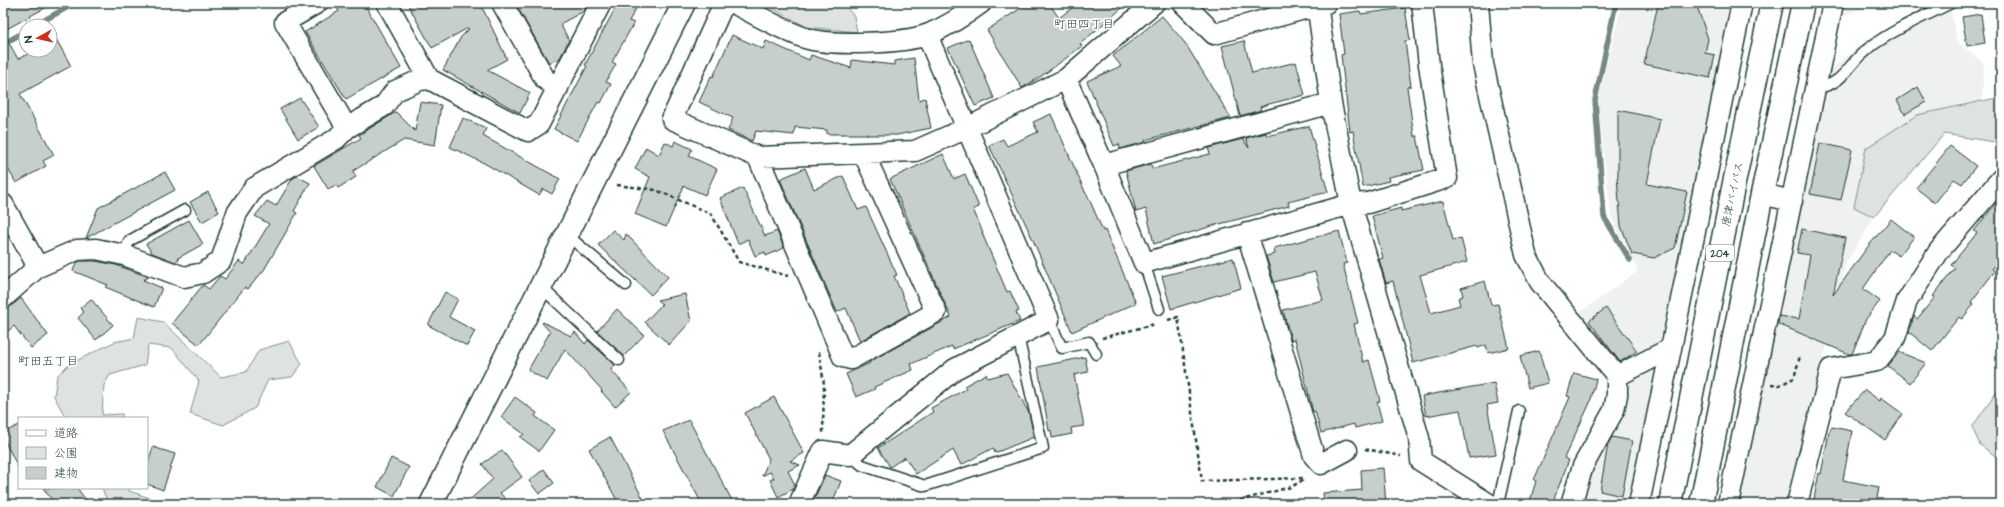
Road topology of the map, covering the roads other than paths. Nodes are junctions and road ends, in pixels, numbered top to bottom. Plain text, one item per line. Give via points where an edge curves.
1 (317, 3) edge
2 (387, 3) edge
3 (502, 3) edge
4 (601, 3) edge
5 (684, 3) edge
6 (724, 3) edge
7 (733, 3) edge
8 (981, 3) edge
9 (1154, 3) edge
10 (1183, 3) edge
11 (1320, 3) edge
12 (1422, 3) edge
13 (1478, 3) edge
14 (1742, 3) edge
15 (1772, 3) edge
16 (1803, 3) edge
17 (1833, 3) edge
18 (1951, 3) edge
19 (927, 35) junction
20 (429, 79) junction
21 (1066, 79) junction
22 (558, 88) junction
23 (1814, 89) junction
24 (1330, 102) junction
25 (347, 128) junction
26 (967, 128) junction
27 (864, 154) junction
28 (758, 157) junction
29 (1104, 165) junction
30 (2001, 179) edge
31 (1705, 182) junction
32 (1733, 188) junction
33 (1762, 194) junction
34 (1792, 201) junction
35 (3, 204) edge
36 (1351, 204) junction
37 (185, 210) dead end
38 (1247, 234) junction
39 (567, 235) junction
40 (124, 255) junction
41 (1144, 263) junction
42 (38, 267) junction
43 (626, 285) dead end
44 (541, 287) junction
45 (3, 298) edge
46 (1159, 309) dead end
47 (1049, 320) junction
48 (1018, 336) junction
49 (1670, 350) junction
50 (1096, 354) dead end
51 (619, 360) dead end
52 (1617, 376) junction
53 (1519, 411) dead end
54 (1347, 450) road end
55 (850, 455) junction
56 (431, 504) edge
57 (799, 504) edge
58 (1489, 504) edge
59 (1498, 504) edge
60 (1571, 504) edge
61 (1639, 504) edge
62 (1670, 504) edge
63 (1701, 504) edge
64 (1728, 504) edge
65 (1797, 504) edge

1 - 25 street via 285,22
2 - 20 street
3 - 22 street via 545,78
4 - 22 street
5 - 39 main road
6 - 28 street via 672,120
7 - 19 street via 805,38 849,43 884,42
8 - 19 street via 965,16
9 - 21 street
10 - 11 street via 1214,34
11 - 24 street
12 - 36 street via 1447,178 1368,203
13 - 52 street via 1483,64 1526,255 1540,282
14 - 31 street
15 - 32 main road, 唐津バイパス / 204
16 - 33 main road, 204
17 - 23 street
18 - 23 lane via 1868,48 1839,81
19 - 26 street
20 - 22 street via 528,131 539,124
20 - 25 street via 420,80 395,92 384,106
21 - 26 street
21 - 29 street
23 - 34 street
24 - 29 street
24 - 36 street
25 - 40 street via 336,139 254,188 237,213 221,261 203,273 184,277
26 - 27 street via 914,151
26 - 47 street
27 - 28 street
27 - 28 street via 936,312 851,359 843,358
29 - 41 street
30 - 65 street via 1939,251 1907,301 1895,338 1877,361 1831,369
31 - 32 street
31 - 49 street
32 - 62 main road, 唐津バイパス / 204
33 - 34 street
33 - 63 main road, 204
34 - 64 street
35 - 42 street
36 - 38 street
36 - 58 street via 1418,438 1421,461
37 - 40 lane via 129,241
38 - 41 street
38 - 54 street via 1314,456 1321,464
39 - 43 lane
39 - 44 main road
40 - 42 street via 96,249 77,250
41 - 46 lane
42 - 45 street
44 - 51 lane
44 - 56 main road
47 - 48 street
47 - 50 lane via 1062,348 1089,342
48 - 55 street via 955,369
48 - 55 lane via 1043,448 925,486 862,464
49 - 52 street
49 - 61 street
52 - 60 street via 1614,410 1583,466
53 - 59 lane
55 - 57 street via 823,452

